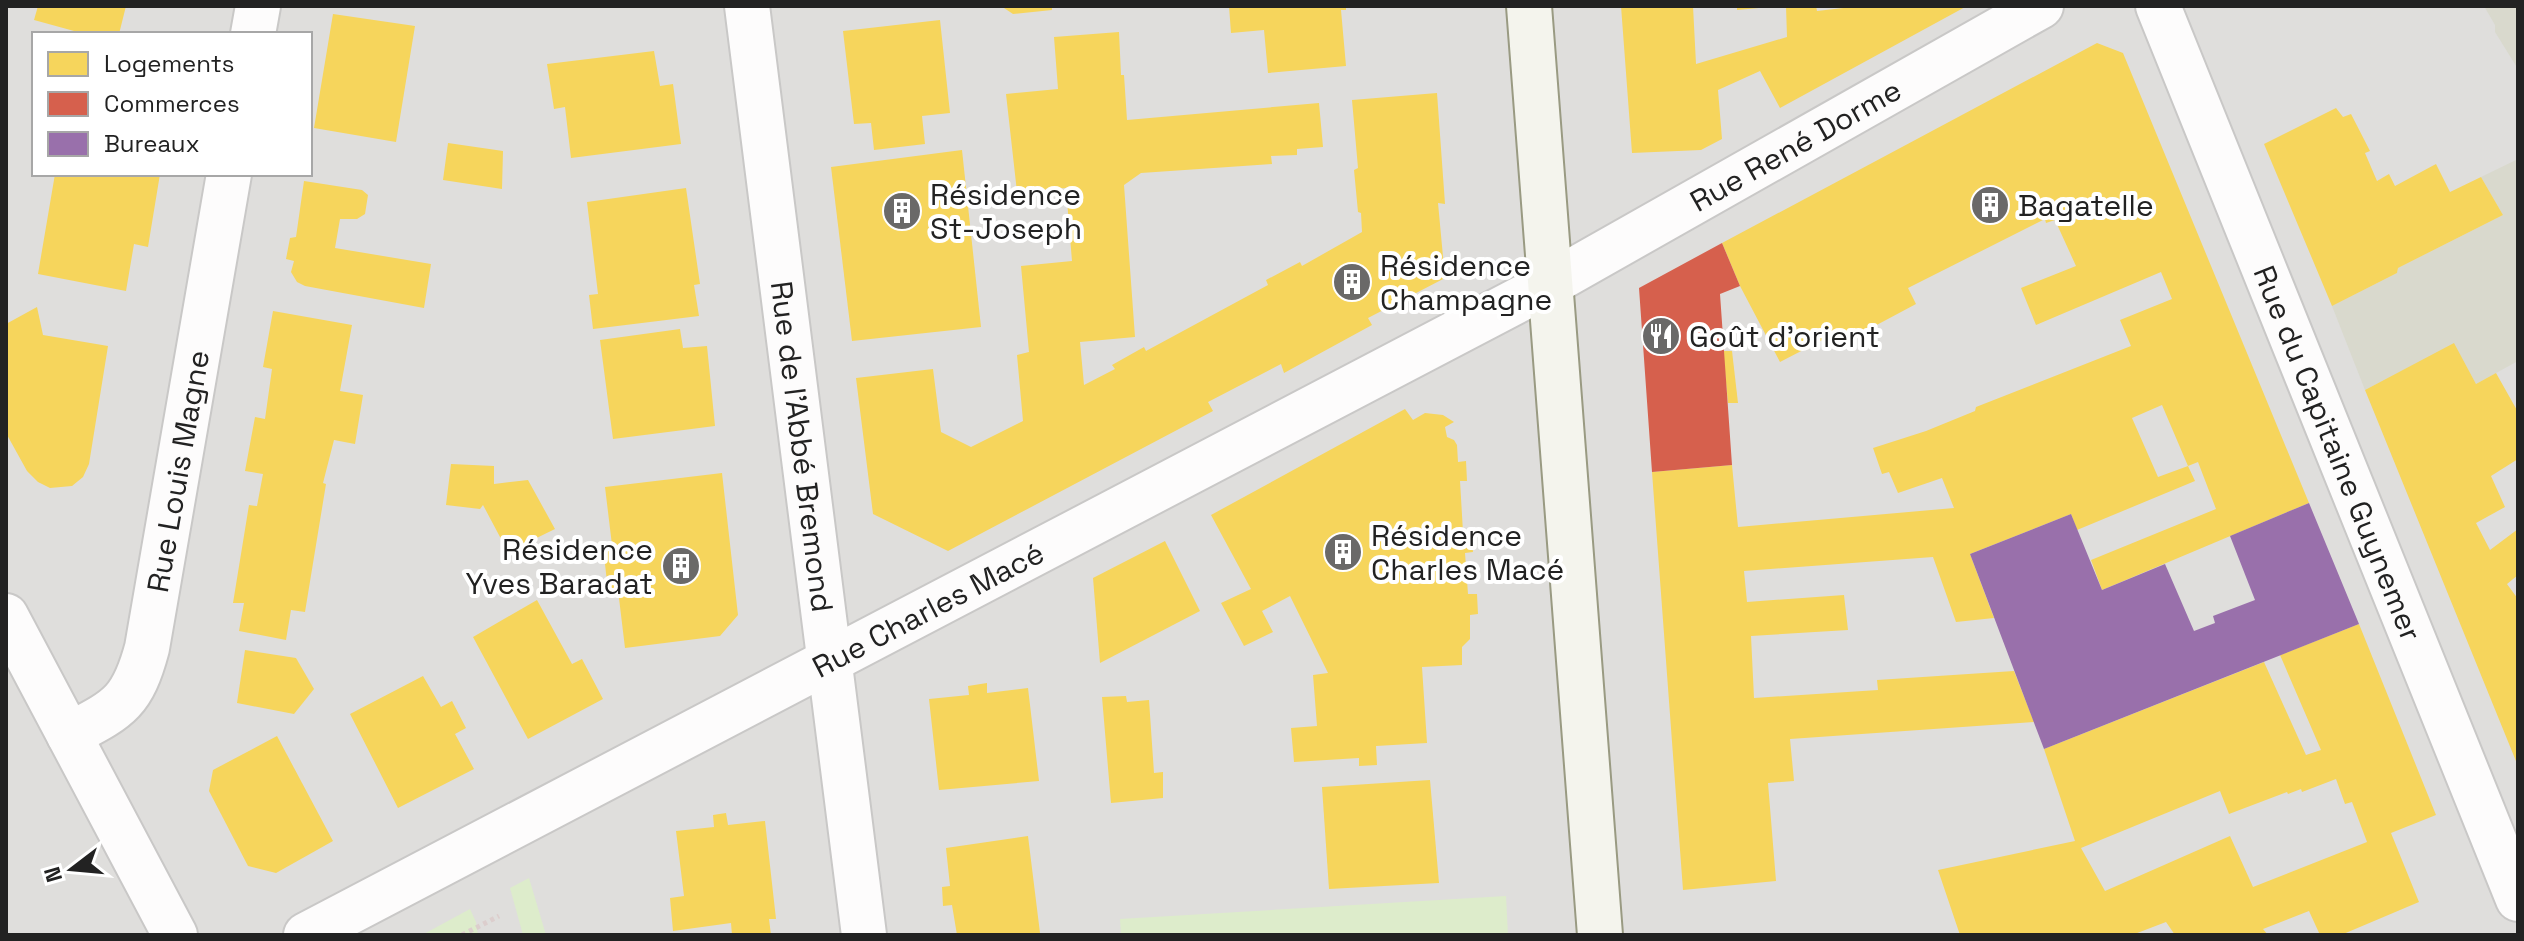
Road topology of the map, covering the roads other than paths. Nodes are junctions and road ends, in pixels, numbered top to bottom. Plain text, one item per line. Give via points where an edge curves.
1 (258, 6) edge
2 (747, 6) edge
3 (1529, 6) edge
4 (2041, 6) edge
5 (2158, 6) edge
6 (253, 32) edge
7 (229, 176) edge
8 (1551, 283) junction
9 (6, 616) edge
10 (831, 661) junction
11 (69, 735) junction
12 (2518, 899) edge
13 (175, 935) edge
14 (306, 935) edge
15 (864, 935) edge
16 (1600, 935) edge

1 - 6 street
2 - 10 street, Rue de l'Abbé Bremond
3 - 8 main road
4 - 8 street, Rue René Dorme
5 - 12 street, Rue du Capitaine Guynemer
7 - 11 street, Rue Louis Magne via 139,677 128,696 106,715
8 - 10 street, Rue Charles Macé
8 - 16 main road
9 - 11 street
10 - 14 street, Rue Charles Macé
10 - 15 street, Rue de l'Abbé Bremond
11 - 13 street

